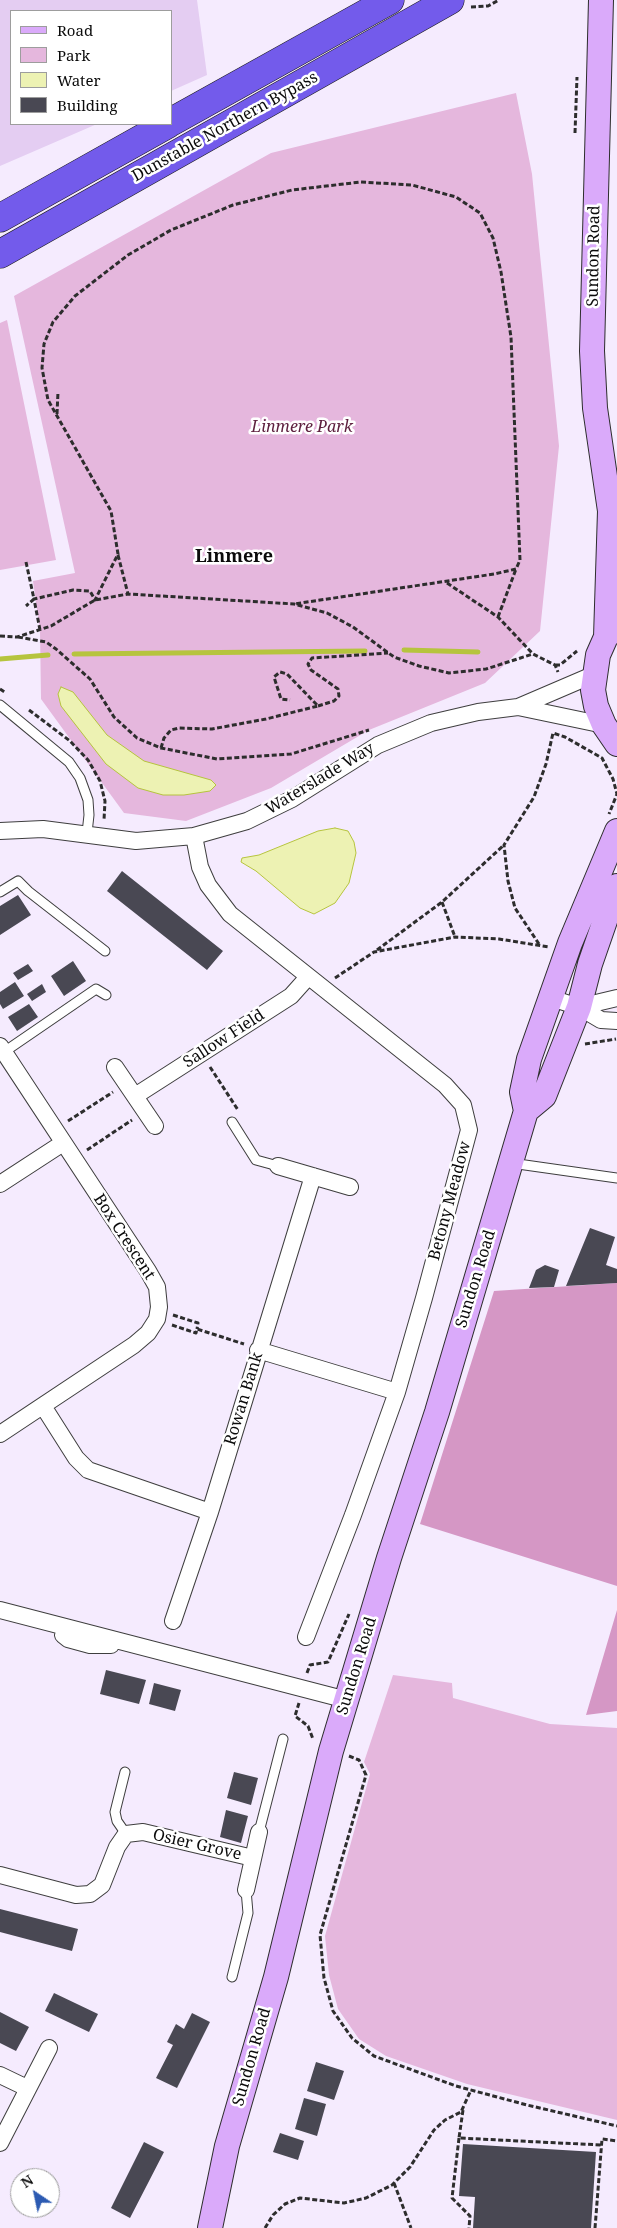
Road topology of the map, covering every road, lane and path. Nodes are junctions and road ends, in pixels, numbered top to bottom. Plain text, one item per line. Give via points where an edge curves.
1 (390, 0) edge
2 (450, 0) edge
3 (601, 0) edge
4 (172, 121) edge
5 (166, 125) edge
6 (0, 218) edge
7 (0, 254) edge
8 (58, 392) dead end
9 (56, 415) junction
10 (614, 518) edge
11 (118, 554) junction
12 (26, 562) dead end
13 (516, 569) junction
14 (446, 583) junction
15 (128, 594) junction
16 (34, 599) junction
17 (96, 600) junction
18 (294, 604) junction
19 (26, 606) dead end
20 (498, 617) junction
21 (40, 630) junction
22 (612, 632) edge
23 (0, 636) edge
24 (17, 637) junction
25 (389, 653) junction
26 (533, 654) junction
27 (556, 665) dead end
28 (594, 674) junction
29 (290, 700) dead end
30 (0, 705) edge
31 (318, 706) junction
32 (518, 707) junction
33 (611, 734) edge
34 (378, 745) junction
35 (161, 748) junction
36 (617, 794) edge
37 (0, 831) edge
38 (617, 832) edge
39 (87, 834) junction
40 (194, 836) junction
41 (504, 844) junction
42 (617, 886) edge
43 (0, 892) edge
44 (442, 902) junction
45 (455, 937) junction
46 (105, 951) dead end
47 (374, 952) junction
48 (308, 977) junction
49 (325, 990) junction
50 (106, 996) dead end
51 (550, 998) junction
52 (617, 998) edge
53 (579, 1006) junction
54 (617, 1021) edge
55 (2, 1049) edge
56 (202, 1054) junction
57 (115, 1067) dead end
58 (131, 1090) junction
59 (145, 1111) junction
60 (526, 1111) junction
61 (232, 1122) joint
62 (155, 1126) dead end
63 (59, 1137) junction
64 (74, 1159) junction
65 (511, 1163) junction
66 (278, 1166) joint
67 (313, 1176) junction
68 (617, 1178) edge
69 (0, 1184) edge
70 (350, 1187) dead end
71 (157, 1315) junction
72 (197, 1329) junction
73 (258, 1350) junction
74 (397, 1392) junction
75 (43, 1406) junction
76 (0, 1434) edge
77 (210, 1512) junction
78 (0, 1610) edge
79 (173, 1621) dead end
80 (306, 1637) dead end
81 (346, 1700) junction
82 (295, 1716) dead end
83 (283, 1739) dead end
84 (312, 1747) dead end
85 (350, 1756) dead end
86 (125, 1772) dead end
87 (259, 1832) joint
88 (126, 1834) junction
89 (253, 1858) junction
90 (0, 1875) edge
91 (246, 1890) joint
92 (232, 1977) dead end
93 (49, 2048) dead end
94 (0, 2075) edge
95 (27, 2088) junction
96 (471, 2090) junction
97 (464, 2105) junction
98 (617, 2126) edge
99 (458, 2138) junction
100 (617, 2141) edge
101 (0, 2143) edge
102 (601, 2145) junction
103 (394, 2183) junction
104 (210, 2228) edge
105 (265, 2228) edge
106 (411, 2228) edge
107 (469, 2228) edge
108 (595, 2228) edge

1 - 4 highway, Dunstable Northern Bypass
2 - 7 highway, Dunstable Northern Bypass
3 - 10 street, Sundon Road via 592,351 595,408
5 - 6 highway, Dunstable Northern Bypass
8 - 9 path
9 - 11 path via 111,511
9 - 13 path via 48,400 42,368 44,344 53,322 75,296 128,255 171,230 233,205 292,190 361,182 412,185 456,196 480,213 493,238 501,272 511,337 515,407 520,560
10 - 22 street, Sundon Road
11 - 15 path
11 - 17 path
12 - 16 path
13 - 14 path
13 - 20 path
14 - 18 path
14 - 20 path
15 - 17 path
15 - 18 path
16 - 17 path via 73,590 90,591
16 - 19 path
16 - 21 path
17 - 21 path
18 - 25 path via 327,613
20 - 26 path
21 - 24 path
22 - 28 street, Sundon Road via 598,655
23 - 24 path
24 - 35 path via 46,642 56,649 90,679 114,717 137,738
25 - 26 path via 419,666 449,673 486,669
25 - 31 path via 312,658 308,664 311,670 338,689 339,696
26 - 27 path
28 - 32 street, Waterslade Way
28 - 33 street, Sundon Road via 596,706
29 - 31 path via 282,699 274,677 280,672 287,674
30 - 39 lane via 69,762 80,778 88,800
31 - 35 path via 212,729 171,730
32 - 33 street, Waterslade Way
32 - 34 street, Waterslade Way via 431,723
34 - 35 path via 369,730 291,754 217,759
34 - 40 street, Waterslade Way via 247,821
36 - 41 path via 602,758 552,733 546,764 534,797
37 - 39 street, Waterslade Way via 43,829
38 - 51 street, Sundon Road
39 - 40 street, Waterslade Way via 136,841
40 - 48 street, Betony Meadow via 200,867 208,885 230,914
41 - 44 path
41 - 45 path via 515,908 539,944
42 - 53 street
43 - 46 lane via 18,881
44 - 45 path
44 - 47 path
45 - 47 path
47 - 49 path via 338,975
48 - 49 street, Betony Meadow
48 - 56 street, Sallow Field via 291,996
49 - 74 street, Betony Meadow via 445,1084 463,1105 469,1130
50 - 55 lane via 96,988
51 - 53 street
51 - 60 street, Sundon Road via 522,1092
52 - 53 street
53 - 54 street via 601,1020
53 - 60 street via 544,1096
55 - 63 street, Box Crescent
56 - 58 street, Sallow Field
56 - 61 path via 241,1116
57 - 58 street
58 - 59 street
58 - 63 path
59 - 62 street
59 - 64 path
60 - 65 street, Sundon Road
61 - 66 lane via 256,1160
63 - 64 street, Box Crescent
63 - 69 street
64 - 71 street, Box Crescent via 157,1287
65 - 68 lane
65 - 81 street, Sundon Road
66 - 67 street
67 - 70 street
67 - 73 street, Rowan Bank
71 - 72 path via 196,1333
71 - 72 path via 198,1323
71 - 75 street via 148,1333 134,1346
72 - 73 path
73 - 74 street
73 - 77 street, Rowan Bank
74 - 80 street, Betony Meadow
75 - 76 street
75 - 77 street via 76,1458 88,1470
77 - 79 street, Rowan Bank
78 - 81 street via 44,1621 68,1639 84,1643 139,1645
81 - 104 street, Sundon Road via 276,1977 227,2146
82 - 84 path via 308,1726 314,1737
83 - 87 lane
85 - 96 path via 359,1760 366,1774 320,1935 324,1978 333,2011 352,2038 374,2056
86 - 88 lane via 115,1812
87 - 89 street, Osier Grove
88 - 89 street, Osier Grove via 143,1832
88 - 90 street via 117,1847 102,1885 90,1894 76,1896
89 - 91 street, Osier Grove
91 - 92 lane via 248,1913
93 - 95 street
94 - 95 street
95 - 101 street
96 - 97 path
96 - 98 path
97 - 99 path
97 - 103 path via 461,2112 434,2130 410,2168
99 - 102 path
99 - 107 path via 452,2198 470,2216
100 - 102 path via 602,2139
102 - 108 path
103 - 105 path via 366,2198 344,2203 300,2198 285,2204
103 - 106 path

